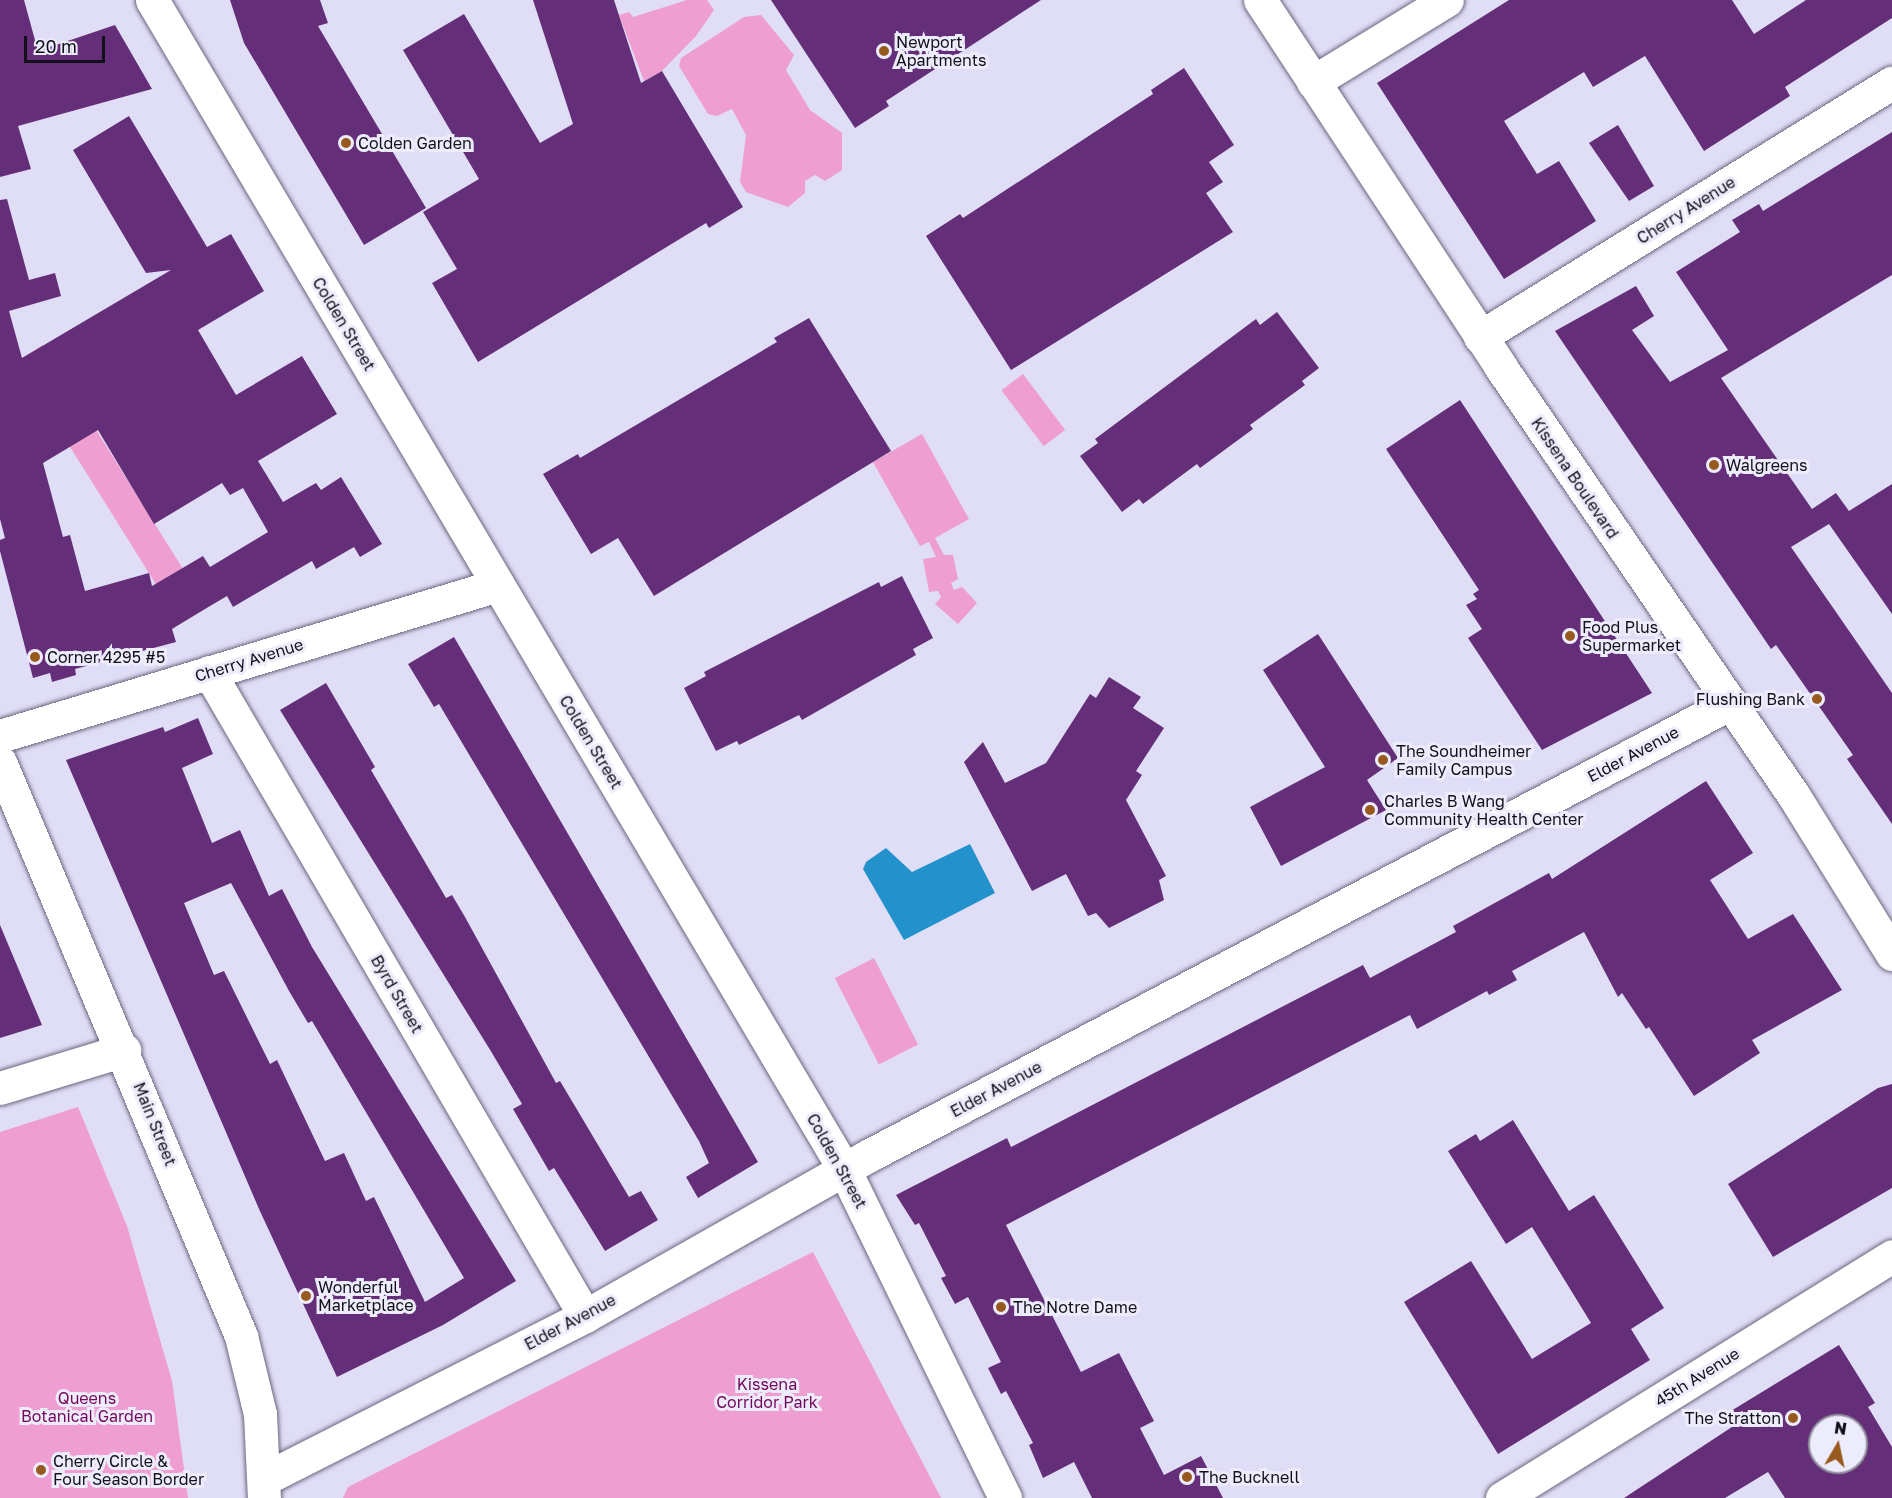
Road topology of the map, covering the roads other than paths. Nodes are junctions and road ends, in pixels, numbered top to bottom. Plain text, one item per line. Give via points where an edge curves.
1 (152, 0) edge
2 (1260, 0) edge
3 (1447, 0) edge
4 (1313, 82) junction
5 (1892, 83) edge
6 (1480, 337) junction
7 (498, 585) junction
8 (209, 672) junction
9 (1729, 704) junction
10 (0, 736) edge
11 (0, 762) edge
12 (1892, 954) edge
13 (124, 1050) junction
14 (0, 1088) edge
15 (844, 1169) junction
16 (1892, 1256) edge
17 (585, 1316) junction
18 (265, 1488) edge
19 (1005, 1498) edge
20 (1502, 1498) edge

1 - 7 street, Colden Street
2 - 4 street, Kissena Boulevard
3 - 4 street
4 - 6 street, Kissena Boulevard
5 - 6 street, Cherry Avenue
6 - 9 street, Kissena Boulevard
7 - 8 street, Cherry Avenue
7 - 15 street, Colden Street
8 - 10 street, Cherry Avenue
8 - 17 street, Byrd Street
9 - 12 street, Kissena Boulevard via 1800,806
9 - 15 street, Elder Avenue
11 - 13 street, Main Street
13 - 14 street
13 - 18 street, Main Street via 241,1336 260,1414
15 - 17 street, Elder Avenue
15 - 19 street, Colden Street
16 - 20 street, 45th Avenue
17 - 18 street, Elder Avenue

